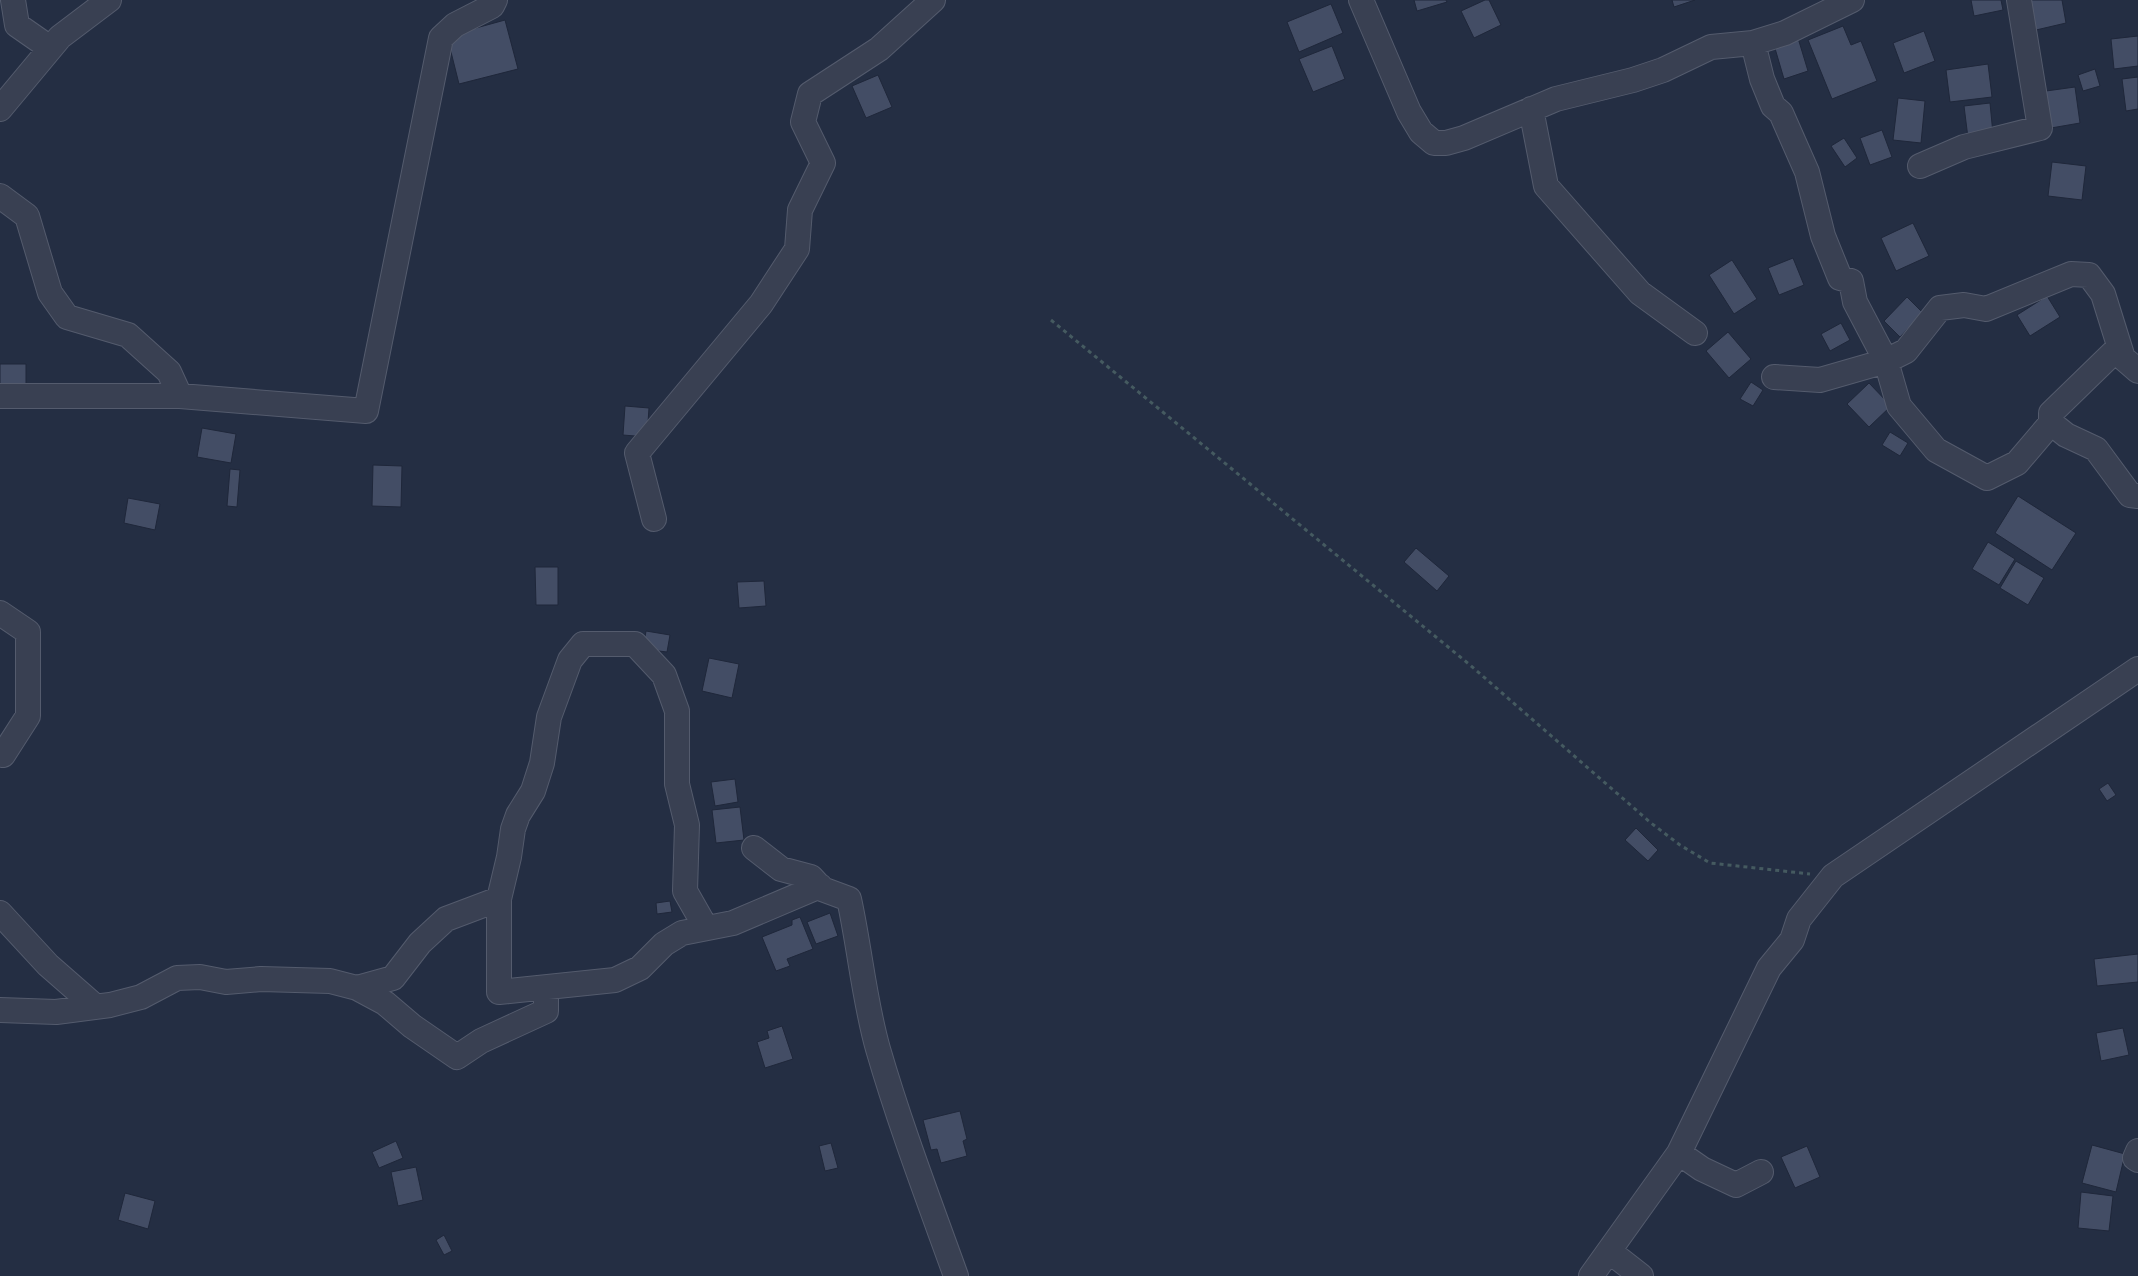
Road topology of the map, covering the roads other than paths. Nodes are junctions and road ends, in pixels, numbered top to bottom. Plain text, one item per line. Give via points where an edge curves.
1 (13, 0) edge
2 (109, 0) edge
3 (495, 0) edge
4 (933, 0) edge
5 (1361, 0) edge
6 (1852, 0) edge
7 (2018, 0) edge
8 (1753, 43) junction
9 (50, 48) junction
10 (0, 109) edge
11 (1531, 109) junction
12 (1920, 166) dead end
13 (0, 196) edge
14 (1695, 333) dead end
15 (2120, 347) junction
16 (1886, 361) junction
17 (2138, 371) edge
18 (1774, 377) dead end
19 (0, 396) edge
20 (180, 396) junction
21 (2051, 423) junction
22 (2138, 496) edge
23 (654, 519) dead end
24 (0, 613) edge
25 (2138, 669) edge
26 (3, 755) dead end
27 (754, 848) dead end
28 (820, 886) junction
29 (499, 899) junction
30 (0, 913) edge
31 (706, 928) junction
32 (357, 988) junction
33 (546, 988) junction
34 (96, 1007) junction
35 (0, 1010) edge
36 (2138, 1152) edge
37 (1679, 1153) junction
38 (2138, 1160) edge
39 (1761, 1172) dead end
40 (1610, 1251) junction
41 (956, 1276) edge
42 (1591, 1276) edge
43 (1641, 1276) edge

1 - 9 street via 17,25
2 - 9 street
3 - 20 street via 492,6 455,25 441,38 366,411
4 - 23 street via 879,50 810,94 803,122 823,163 800,210 797,249 760,304 637,453
5 - 11 street via 1409,112 1421,132 1434,143 1464,138
6 - 8 street via 1786,33
7 - 12 street via 2040,128 1964,147
8 - 11 street via 1711,47 1663,70 1556,99
8 - 16 street via 1773,106 1781,113 1807,172 1823,236 1840,278 1851,282 1855,302
9 - 10 street
11 - 14 street via 1546,186 1640,293
13 - 20 street via 27,216 50,293 67,317 128,335 169,372
15 - 16 street via 2102,294 2089,275 2071,274 1986,308 1940,308 1906,351
15 - 17 street via 2123,358
15 - 21 street via 2051,413
16 - 18 street via 1820,380
16 - 21 street via 1899,406 1936,450 1987,478 2017,463
19 - 20 street
21 - 22 street via 2066,435 2096,449 2130,495
24 - 26 street via 28,632 28,716
25 - 37 street via 1833,876 1799,919 1792,940 1768,968
27 - 28 street via 782,869 811,877
28 - 31 street via 733,923
28 - 41 street via 849,899 862,980 878,1049
29 - 31 street via 513,830 533,791 542,763 549,717 570,660 583,644 635,644 664,675 677,710 677,784 687,825 686,891
29 - 32 street via 446,919 420,943 393,978
29 - 33 street via 499,992
30 - 34 street via 48,965
31 - 33 street via 682,933 664,944 640,968 615,980
32 - 33 street via 385,1003 457,1057 481,1041 546,1011
32 - 34 street via 330,981 261,979 226,982 200,977 177,978 141,997
34 - 35 street via 56,1012
36 - 38 street via 2135,1158
37 - 39 street via 1702,1169 1736,1184
37 - 40 street
40 - 42 street
40 - 43 street

